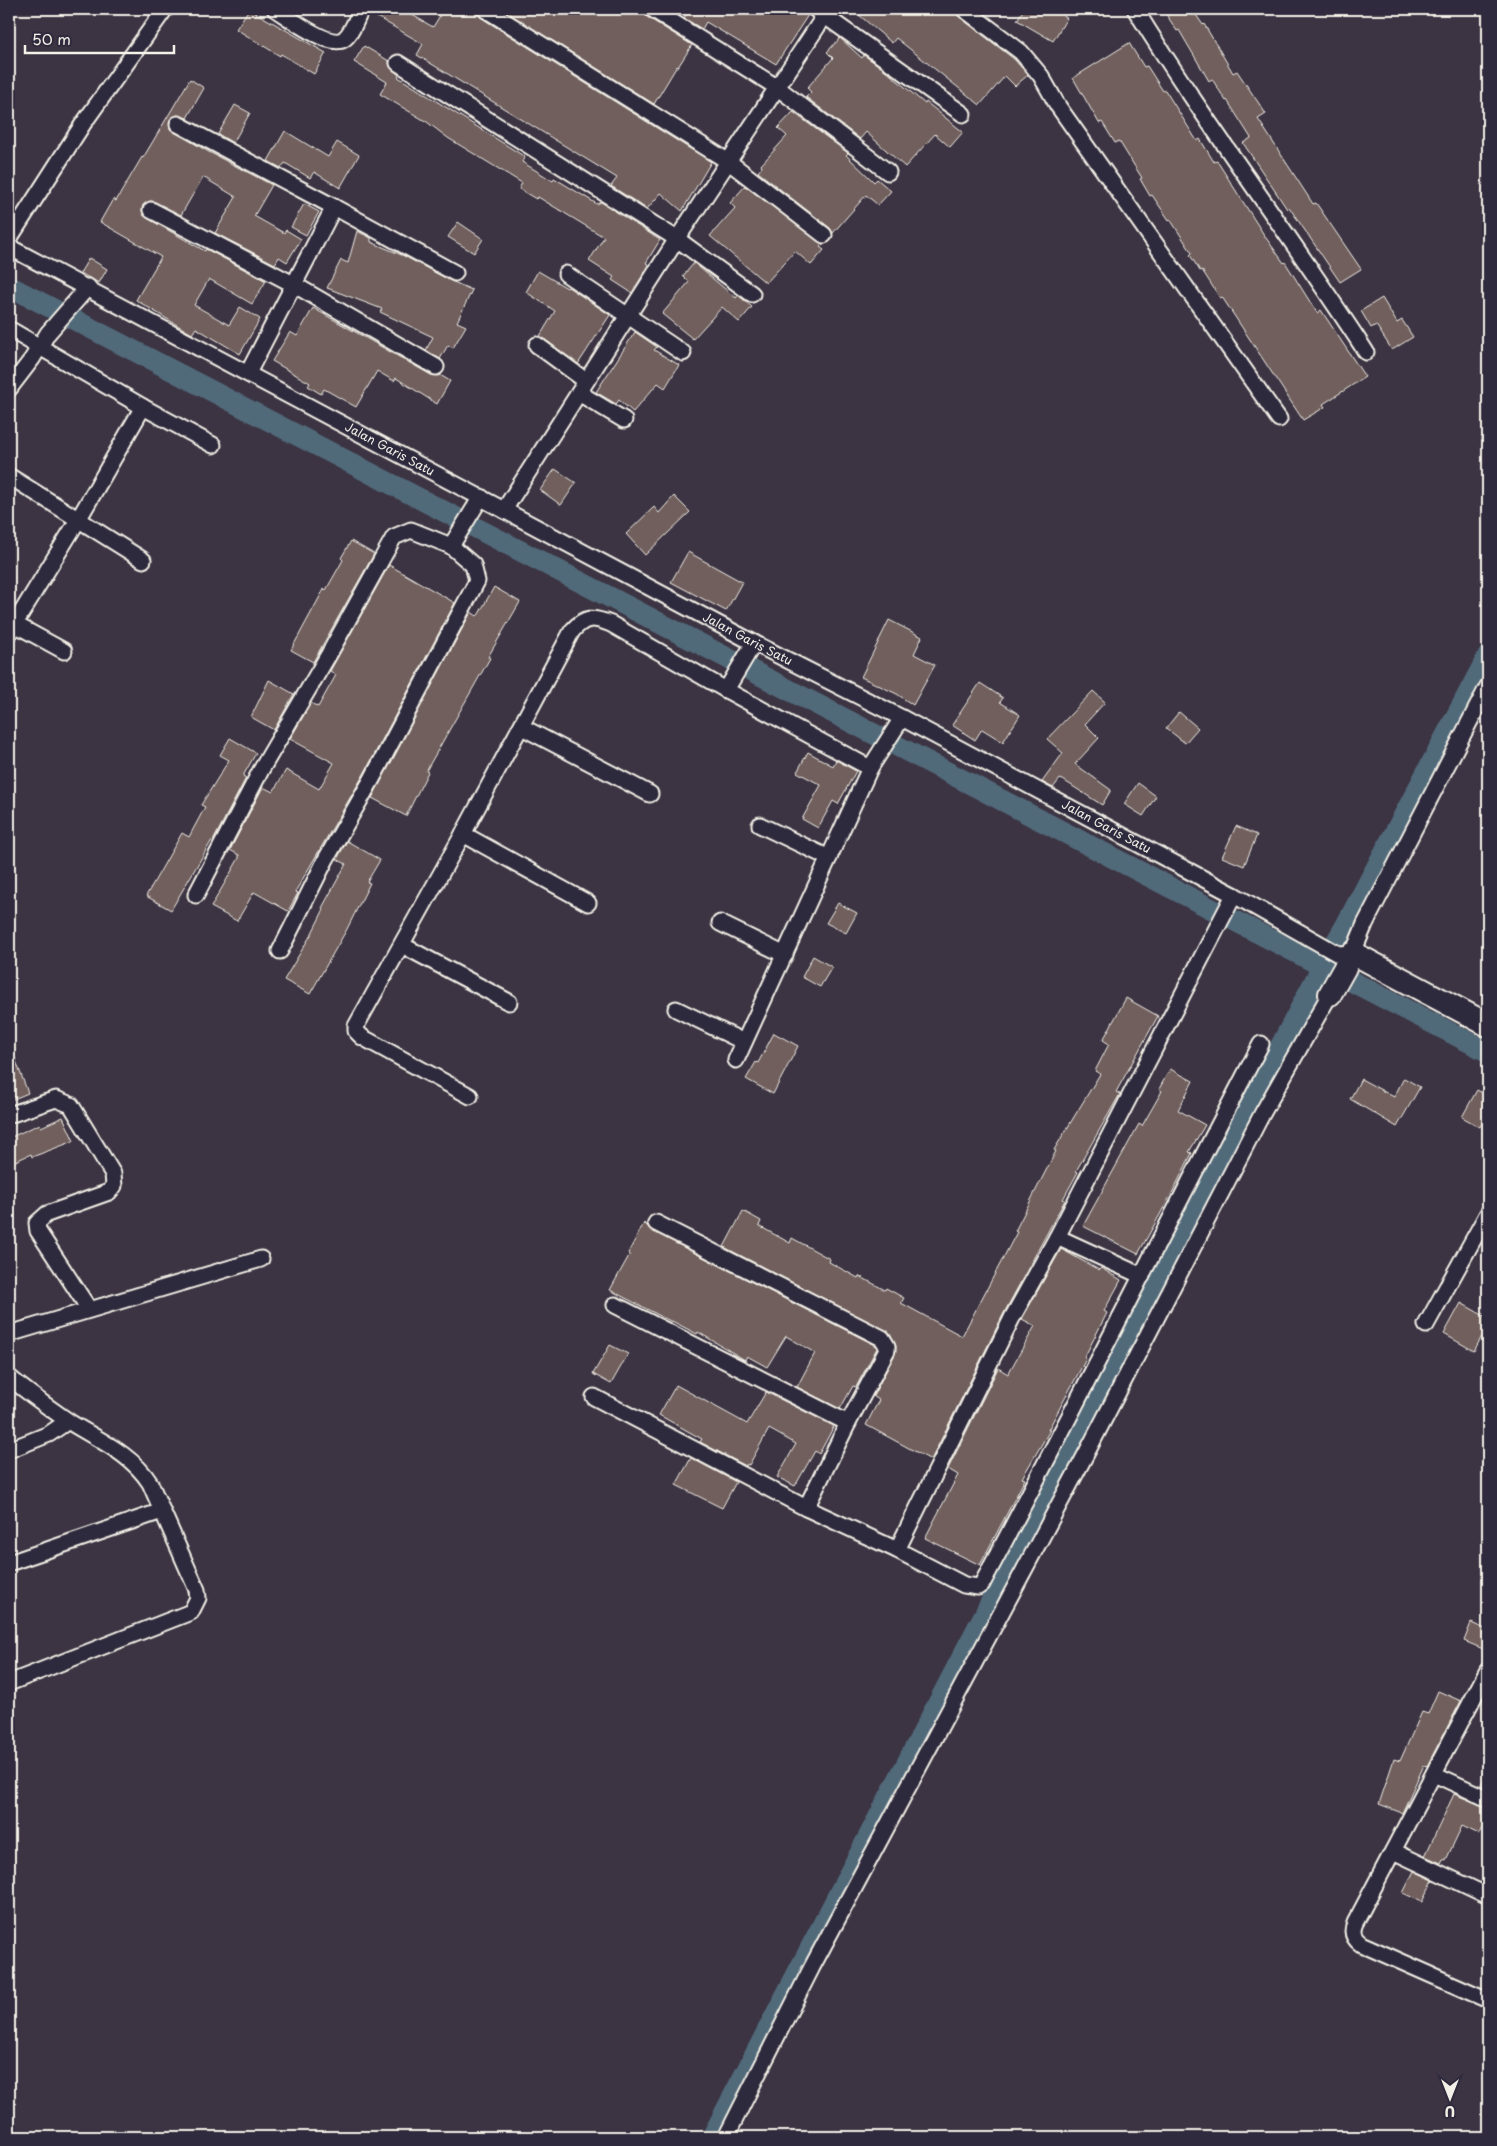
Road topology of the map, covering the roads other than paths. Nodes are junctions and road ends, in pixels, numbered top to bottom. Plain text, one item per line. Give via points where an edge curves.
1 (165, 9) edge
2 (275, 9) edge
3 (361, 9) edge
4 (485, 9) edge
5 (652, 9) edge
6 (964, 9) edge
7 (1135, 9) edge
8 (823, 11) edge
9 (398, 63) dead end
10 (778, 88) junction
11 (963, 114) dead end
12 (178, 124) dead end
13 (729, 162) junction
14 (888, 172) dead end
15 (334, 207) junction
16 (152, 210) dead end
17 (824, 235) dead end
18 (9, 239) edge
19 (677, 239) junction
20 (9, 246) edge
21 (455, 274) dead end
22 (566, 274) dead end
23 (294, 284) junction
24 (88, 287) junction
25 (752, 294) dead end
26 (628, 315) junction
27 (9, 329) edge
28 (538, 345) dead end
29 (39, 347) junction
30 (683, 352) dead end
31 (1366, 352) dead end
32 (436, 367) dead end
33 (248, 373) junction
34 (582, 387) junction
35 (9, 389) edge
36 (143, 406) junction
37 (1279, 419) dead end
38 (624, 420) dead end
39 (213, 445) dead end
40 (9, 476) edge
41 (478, 501) junction
42 (504, 510) junction
43 (78, 520) junction
44 (455, 540) junction
45 (143, 560) dead end
46 (11, 626) edge
47 (751, 647) junction
48 (64, 651) dead end
49 (729, 685) junction
50 (1488, 686) edge
51 (899, 723) junction
52 (522, 727) junction
53 (874, 762) junction
54 (650, 794) dead end
55 (760, 826) dead end
56 (463, 834) junction
57 (829, 858) junction
58 (196, 895) dead end
59 (1230, 900) junction
60 (588, 902) dead end
61 (720, 923) dead end
62 (402, 945) junction
63 (280, 951) dead end
64 (785, 955) junction
65 (1346, 957) junction
66 (1330, 994) joint
67 (509, 1002) dead end
68 (676, 1009) dead end
69 (1488, 1025) edge
70 (744, 1042) junction
71 (1261, 1044) dead end
72 (736, 1060) dead end
73 (470, 1096) dead end
74 (9, 1115) edge
75 (1488, 1213) edge
76 (656, 1223) dead end
77 (1056, 1236) junction
78 (261, 1259) dead end
79 (1142, 1276) junction
80 (615, 1305) dead end
81 (89, 1309) junction
82 (1426, 1325) dead end
83 (9, 1334) edge
84 (9, 1377) edge
85 (594, 1397) dead end
86 (68, 1421) junction
87 (848, 1423) junction
88 (9, 1450) edge
89 (806, 1508) junction
90 (162, 1510) junction
91 (897, 1550) junction
92 (9, 1563) edge
93 (1488, 1670) edge
94 (9, 1683) edge
95 (1481, 1698) edge
96 (1434, 1774) junction
97 (1488, 1799) edge
98 (1392, 1851) junction
99 (1488, 1896) edge
100 (1488, 2000) edge
101 (726, 2137) edge

1 - 18 street via 83,124
2 - 3 street via 323,38 336,42 344,39
4 - 13 street
5 - 10 street
6 - 37 street via 1031,63
7 - 31 street via 1174,72
8 - 10 street
8 - 11 street
9 - 19 street
10 - 13 street
10 - 14 street
12 - 15 street
13 - 17 street
13 - 19 street
15 - 21 street
15 - 23 street
16 - 23 street
19 - 25 street
19 - 26 street
20 - 24 street, Jalan Garis Satu
22 - 26 street
23 - 32 street
23 - 33 street
24 - 29 street
24 - 33 street, Jalan Garis Satu
26 - 30 street
26 - 34 street
27 - 29 street
28 - 34 street
29 - 35 street
29 - 36 street
33 - 41 street, Jalan Garis Satu
34 - 38 street
34 - 42 street
36 - 39 street
36 - 43 street
40 - 43 street
41 - 42 street, Jalan Garis Satu
41 - 44 street
42 - 47 street, Jalan Garis Satu
43 - 45 street
43 - 46 street
44 - 58 street via 411,530 394,537 261,770
44 - 63 street via 473,565 477,581 326,859
46 - 48 street
47 - 49 street
47 - 51 street, Jalan Garis Satu
49 - 52 street via 611,624 588,619 580,621 572,631
49 - 53 street
50 - 65 street
51 - 53 street
51 - 59 street, Jalan Garis Satu
52 - 54 street
52 - 56 street
53 - 57 street
55 - 57 street
56 - 60 street
56 - 62 street
57 - 64 street
59 - 65 street, Jalan Garis Satu
59 - 77 street
61 - 64 street
62 - 67 street
62 - 73 street via 356,1031
64 - 70 street
65 - 66 street
65 - 69 street, Jalan Garis Satu
66 - 101 street via 1262,1114 1086,1454 812,1967
68 - 70 street
70 - 72 street
71 - 79 street
74 - 81 street via 56,1100 71,1105 113,1174 114,1186 109,1192 47,1214 37,1223 38,1231
75 - 82 street
76 - 87 street via 882,1338 887,1350
77 - 79 street
77 - 91 street
78 - 81 street
79 - 91 street via 982,1584 978,1587 964,1585
80 - 87 street
81 - 83 street
84 - 86 street
85 - 89 street
86 - 88 street via 48,1434
86 - 90 street via 136,1464 150,1483
87 - 89 street
89 - 91 street
90 - 92 street
90 - 94 street via 198,1590 196,1606 190,1612
93 - 95 street
95 - 96 street
96 - 97 street
96 - 98 street
98 - 99 street
98 - 100 street via 1355,1922 1354,1938 1361,1944

